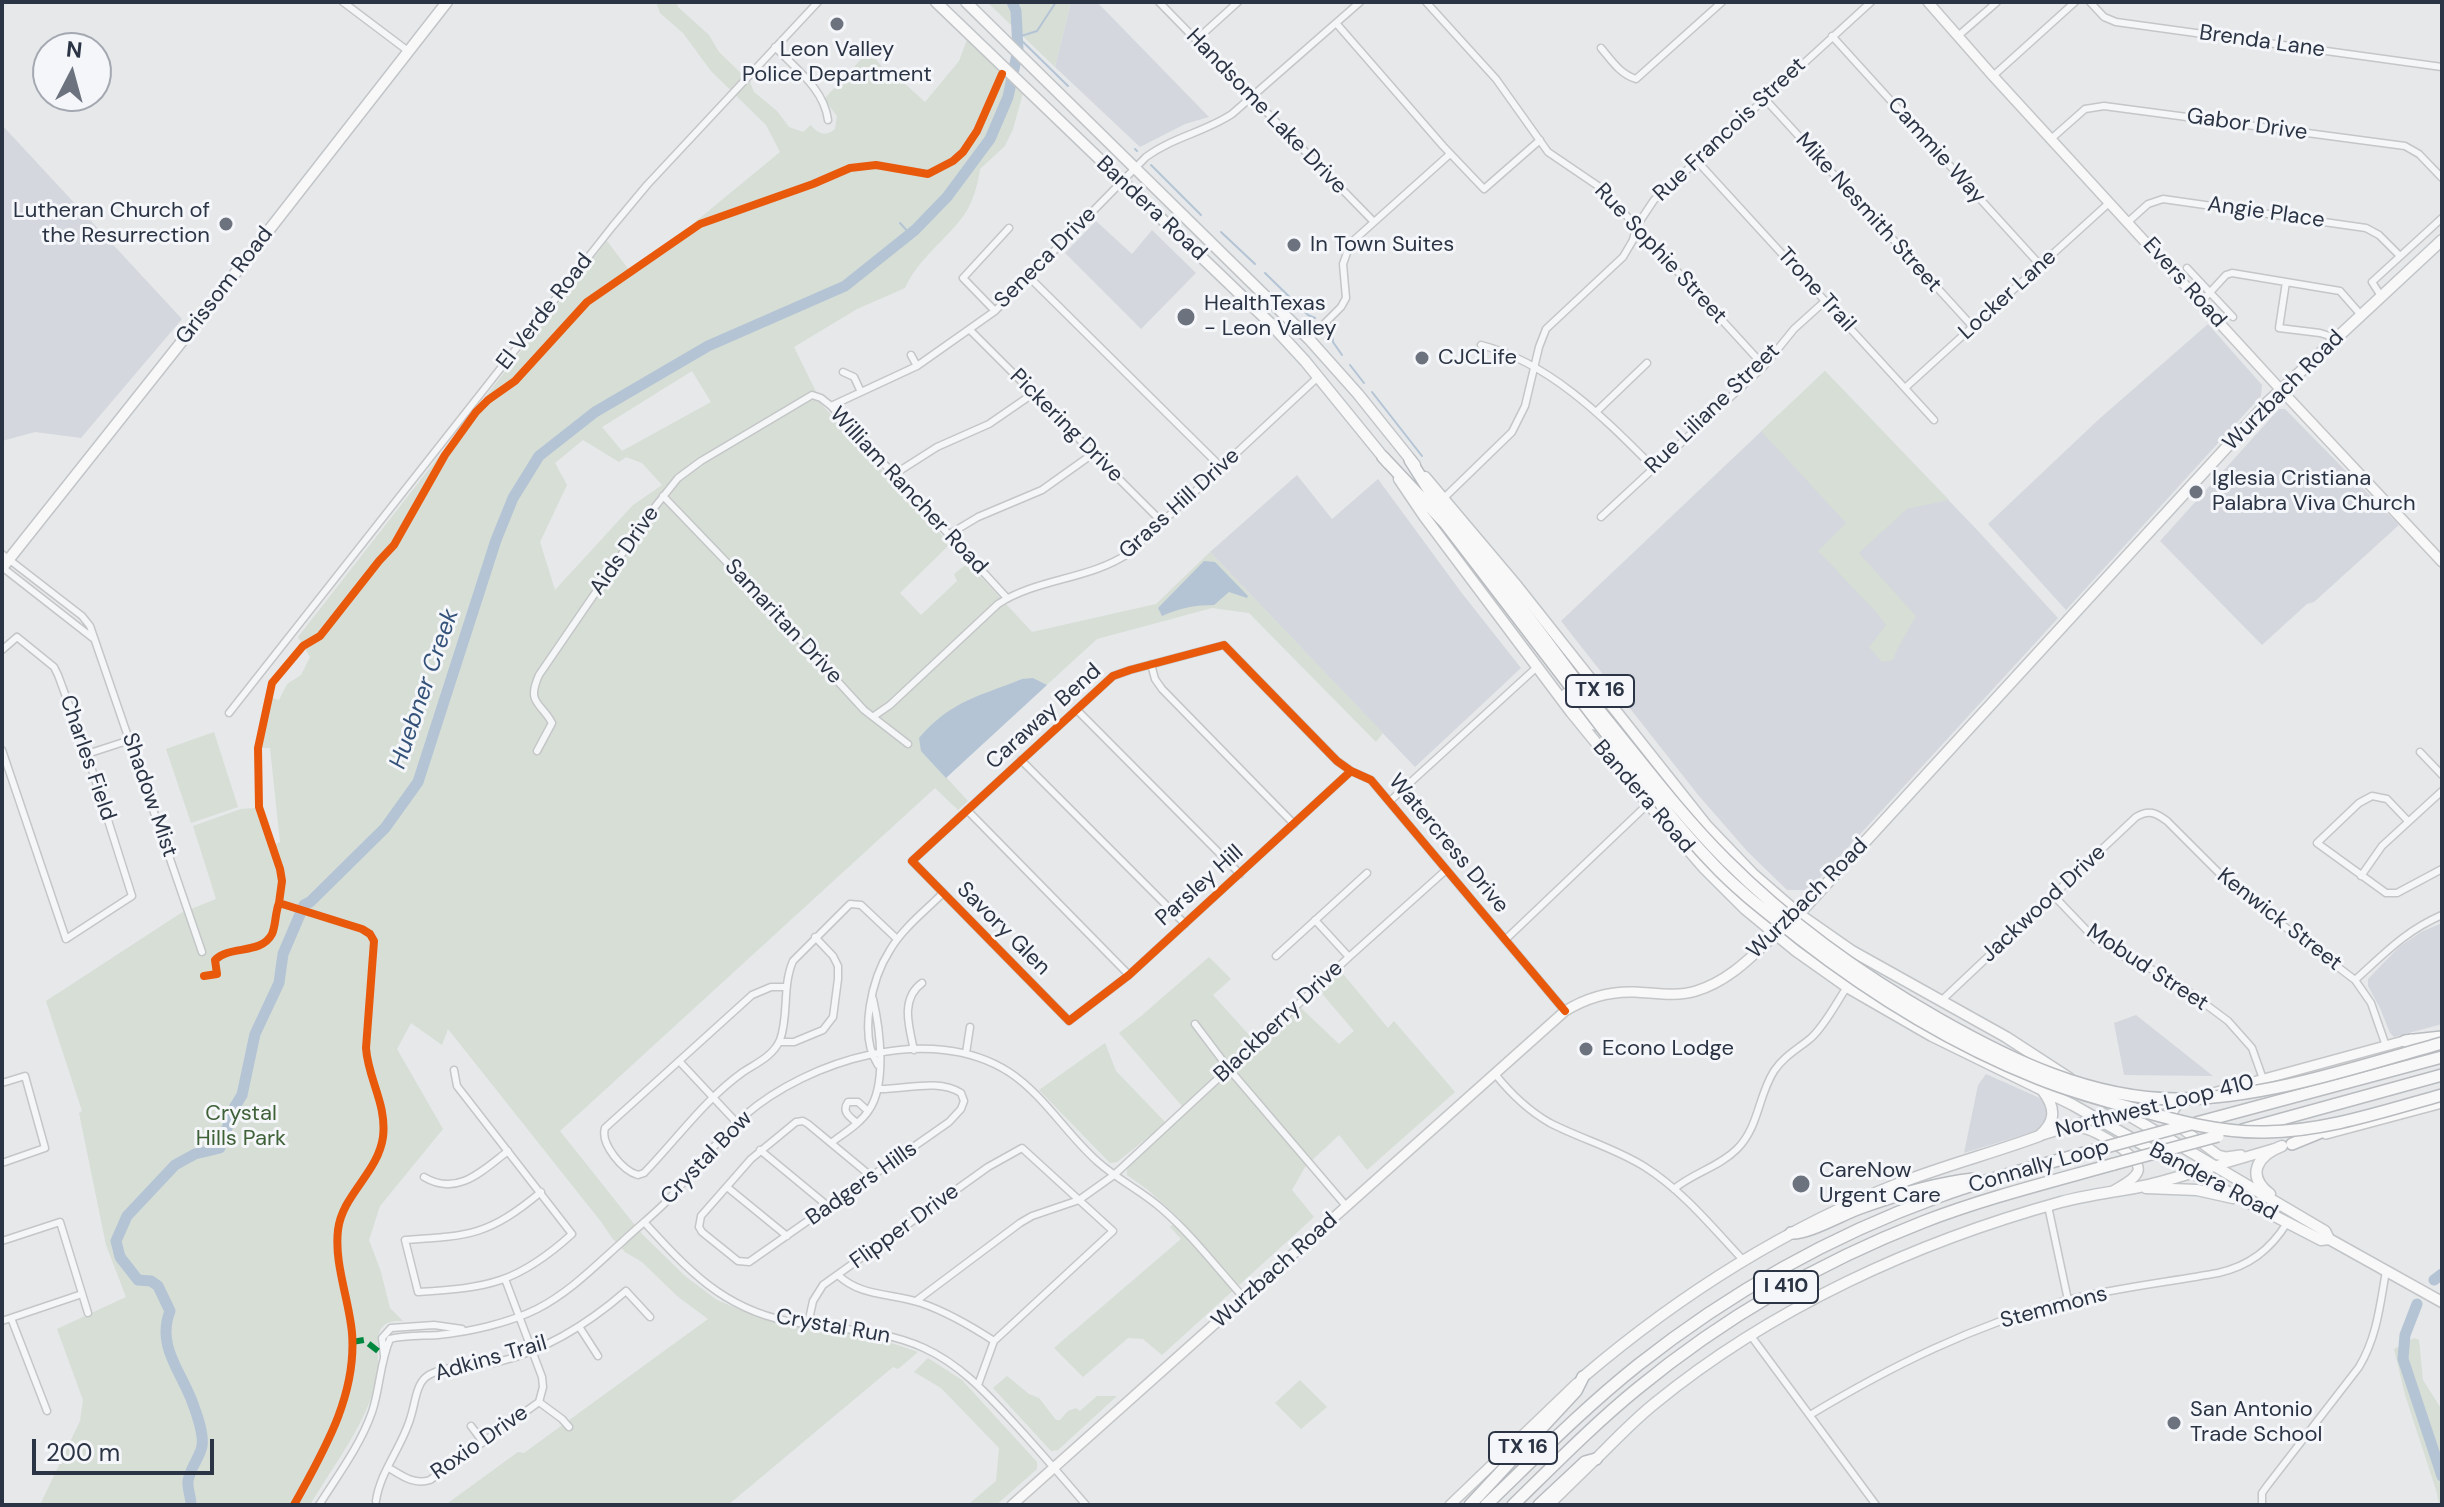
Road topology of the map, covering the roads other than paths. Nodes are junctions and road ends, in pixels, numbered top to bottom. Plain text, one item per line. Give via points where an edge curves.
1 (343, 2) edge
2 (447, 2) edge
3 (818, 2) edge
4 (936, 2) edge
5 (966, 2) edge
6 (1159, 2) edge
7 (1238, 2) edge
8 (1360, 2) edge
9 (1426, 2) edge
10 (1871, 2) edge
11 (1928, 2) edge
12 (1997, 2) edge
13 (2075, 2) edge
14 (2090, 2) edge
15 (1720, 3) edge
16 (1336, 23) junction
17 (1832, 36) junction
18 (1958, 36) junction
19 (1196, 40) junction
20 (775, 47) junction
21 (1601, 48) dead end
22 (408, 51) junction
23 (2442, 67) edge
24 (1993, 76) junction
25 (1252, 98) junction
26 (1764, 98) junction
27 (828, 120) dead end
28 (2051, 139) junction
29 (1540, 140) junction
30 (1450, 154) junction
31 (1697, 161) junction
32 (1136, 167) junction
33 (2442, 178) edge
34 (1122, 182) junction
35 (2110, 202) junction
36 (2442, 218) edge
37 (1374, 222) junction
38 (2128, 222) junction
39 (1636, 227) junction
40 (1009, 228) dead end
41 (2442, 240) edge
42 (2400, 256) junction
43 (2041, 266) junction
44 (2187, 268) dead end
45 (1029, 277) junction
46 (2286, 282) junction
47 (2210, 292) junction
48 (2381, 296) junction
49 (1825, 301) junction
50 (2201, 302) junction
51 (995, 311) junction
52 (2361, 315) junction
53 (2233, 317) dead end
54 (1973, 327) junction
55 (970, 330) junction
56 (2336, 338) junction
57 (1309, 339) junction
58 (1481, 345) dead end
59 (911, 355) dead end
60 (1647, 363) dead end
61 (917, 366) junction
62 (1764, 366) junction
63 (1534, 367) junction
64 (843, 372) dead end
65 (1318, 377) junction
66 (1905, 388) junction
67 (2281, 390) junction
68 (861, 392) junction
69 (1034, 393) junction
70 (805, 399) joint
71 (831, 406) junction
72 (1596, 412) junction
73 (1934, 420) dead end
74 (1094, 453) junction
75 (1383, 457) junction
76 (1410, 460) junction
77 (1222, 468) junction
78 (1654, 468) junction
79 (893, 475) junction
80 (663, 496) junction
81 (1444, 498) junction
82 (1601, 517) dead end
83 (1163, 523) junction
84 (948, 535) junction
85 (2442, 562) edge
86 (4, 563) edge
87 (1007, 598) junction
88 (94, 639) junction
89 (1224, 645) joint
90 (2, 650) edge
91 (1151, 664) junction
92 (1540, 671) junction
93 (1591, 680) junction
94 (1586, 701) junction
95 (1077, 710) junction
96 (229, 713) dead end
97 (874, 716) junction
98 (130, 740) junction
99 (908, 744) dead end
100 (2, 750) edge
101 (537, 751) dead end
102 (2420, 752) dead end
103 (87, 754) junction
104 (1021, 760) junction
105 (1351, 771) junction
106 (1664, 771) junction
107 (2442, 775) edge
108 (1628, 779) junction
109 (2442, 791) edge
110 (1390, 801) junction
111 (1649, 803) junction
112 (967, 810) junction
113 (2149, 812) joint
114 (2408, 821) junction
115 (1294, 824) junction
116 (912, 861) joint
117 (2442, 869) edge
118 (1446, 870) junction
119 (1367, 873) dead end
120 (1240, 874) junction
121 (2361, 876) junction
122 (942, 894) junction
123 (2054, 896) junction
124 (1799, 914) junction
125 (2442, 915) edge
126 (1315, 920) junction
127 (1185, 924) junction
128 (1776, 934) junction
129 (815, 937) junction
130 (897, 939) junction
131 (1505, 940) junction
132 (202, 952) dead end
133 (1276, 956) dead end
134 (1349, 957) junction
135 (1129, 975) junction
136 (2355, 980) junction
137 (922, 983) dead end
138 (786, 987) junction
139 (1847, 987) junction
140 (873, 998) junction
141 (1941, 1001) junction
142 (1565, 1011) junction
143 (1069, 1021) joint
144 (1195, 1024) dead end
145 (970, 1027) dead end
146 (2442, 1031) edge
147 (2442, 1040) edge
148 (2405, 1041) junction
149 (779, 1042) junction
150 (2386, 1046) junction
151 (914, 1050) junction
152 (881, 1053) junction
153 (966, 1053) junction
154 (872, 1055) junction
155 (2442, 1057) edge
156 (679, 1061) junction
157 (878, 1065) junction
158 (1021, 1068) dead end
159 (1229, 1069) junction
160 (454, 1070) dead end
161 (1495, 1074) junction
162 (2442, 1075) edge
163 (1015, 1076) junction
164 (2263, 1079) junction
165 (2, 1083) edge
166 (2085, 1087) junction
167 (878, 1089) junction
168 (2042, 1090) junction
169 (2442, 1093) edge
170 (713, 1097) junction
171 (2193, 1097) junction
172 (2175, 1102) junction
173 (2442, 1103) edge
174 (868, 1111) junction
175 (2121, 1113) junction
176 (2097, 1118) junction
177 (737, 1123) junction
178 (857, 1123) junction
179 (2062, 1129) junction
180 (2039, 1136) junction
181 (831, 1143) junction
182 (2287, 1145) junction
183 (760, 1150) junction
184 (508, 1151) junction
185 (2260, 1153) junction
186 (2, 1163) edge
187 (2215, 1166) junction
188 (2192, 1172) junction
189 (1114, 1175) junction
190 (424, 1177) dead end
191 (872, 1177) junction
192 (1999, 1177) junction
193 (727, 1187) junction
194 (2140, 1187) junction
195 (1674, 1189) junction
196 (2113, 1191) junction
197 (541, 1192) junction
198 (1079, 1200) junction
199 (2275, 1203) junction
200 (2048, 1206) junction
201 (829, 1207) junction
202 (1347, 1207) junction
203 (2265, 1210) junction
204 (2291, 1218) junction
205 (644, 1222) junction
206 (1791, 1233) junction
207 (787, 1236) junction
208 (2, 1241) edge
209 (1743, 1260) junction
210 (2386, 1271) junction
211 (838, 1275) junction
212 (505, 1279) junction
213 (82, 1294) junction
214 (1244, 1298) junction
215 (2068, 1300) junction
216 (916, 1301) junction
217 (2442, 1302) edge
218 (88, 1313) dead end
219 (518, 1317) junction
220 (650, 1317) dead end
221 (11, 1318) junction
222 (2, 1321) edge
223 (808, 1324) junction
224 (580, 1328) junction
225 (467, 1329) junction
226 (1751, 1336) junction
227 (994, 1341) junction
228 (533, 1351) junction
229 (384, 1356) junction
230 (598, 1356) dead end
231 (1583, 1377) junction
232 (978, 1385) junction
233 (539, 1402) junction
234 (47, 1411) dead end
235 (1810, 1415) junction
236 (471, 1426) dead end
237 (569, 1427) dead end
238 (483, 1442) junction
239 (1596, 1459) junction
240 (389, 1468) junction
241 (1054, 1468) junction
242 (376, 1501) dead end
243 (319, 1505) edge
244 (1012, 1505) edge
245 (1086, 1505) edge
246 (1450, 1505) edge
247 (1470, 1505) edge
248 (1486, 1505) edge
249 (1513, 1505) edge
250 (1539, 1505) edge
251 (1549, 1505) edge
252 (1876, 1505) edge
253 (2262, 1505) edge

1 - 22 street
2 - 22 main road, Grissom Road
3 - 20 street, El Verde Road
4 - 34 main road, Bandera Road / TX 16
5 - 32 main road, Bandera Road / TX 16
6 - 19 street, Handsome Lake Drive
7 - 19 street
8 - 16 street, Seneca Drive
9 - 29 street, Rue Sophie Street via 1496,79
10 - 17 street, Rue Francois Street
11 - 18 main road, Evers Road
12 - 18 street
13 - 24 street
14 - 23 street, Brenda Lane via 2116,22
15 - 21 street via 1636,79 1625,75
16 - 25 street, Seneca Drive
16 - 30 street
17 - 26 street, Rue Francois Street
17 - 43 street, Cammie Way
18 - 24 main road, Evers Road
19 - 25 street, Handsome Lake Drive
20 - 27 street via 807,79
20 - 96 street, El Verde Road via 612,227
22 - 86 main road, Grissom Road
24 - 28 main road, Evers Road
25 - 32 street, Seneca Drive via 1221,121 1157,149
25 - 37 street, Handsome Lake Drive
26 - 31 street, Rue Francois Street
26 - 54 street, Mike Nesmith Street
28 - 33 street, Gabor Drive via 2085,109 2104,106 2409,147
28 - 35 main road, Evers Road
29 - 30 street via 1484,189
29 - 39 street, Rue Sophie Street via 1555,158 1601,188
30 - 37 street
31 - 39 street, Rue Francois Street via 1654,200
31 - 49 street, Trone Trail
32 - 34 street, Seneca Drive
32 - 57 main road, Bandera Road / TX 16
34 - 45 street, Seneca Drive
34 - 65 main road, Bandera Road / TX 16
35 - 38 main road, Evers Road
35 - 43 street, Locker Lane
36 - 42 street
37 - 57 street via 1345,255 1346,298 1341,307
38 - 42 street, Angie Place via 2148,204 2163,199 2366,228
38 - 50 main road, Evers Road
39 - 62 street, Rue Sophie Street
39 - 63 street, Rue Francois Street via 1623,257 1546,329
40 - 51 street via 963,278
41 - 48 main road, Wurzbach Road
42 - 48 street via 2372,282
43 - 54 street, Locker Lane
44 - 47 street
45 - 51 street, Seneca Drive
45 - 77 street
46 - 47 street via 2232,273
46 - 52 street via 2340,291
46 - 56 street via 2279,328
47 - 50 street
47 - 53 street
48 - 52 main road, Wurzbach Road
49 - 62 street, Rue Liliane Street
49 - 66 street, Trone Trail
50 - 67 main road, Evers Road
51 - 55 street, Seneca Drive
52 - 56 main road, Wurzbach Road
54 - 66 street, Locker Lane
55 - 61 street, Seneca Drive
55 - 69 street, Pickering Drive
56 - 67 main road, Wurzbach Road
57 - 76 main road, Bandera Road / TX 16
58 - 63 street
59 - 61 street
60 - 72 street
61 - 68 street, Seneca Drive
62 - 78 street, Rue Liliane Street
63 - 72 street
63 - 81 street, Rue Francois Street via 1512,432
64 - 68 street via 854,377
65 - 75 main road, Bandera Road / TX 16
65 - 77 street, Grass Hill Drive
66 - 73 street, Trone Trail
67 - 85 main road, Evers Road
67 - 124 main road, Wurzbach Road
68 - 71 street, Seneca Drive
69 - 74 street, Pickering Drive
69 - 79 street via 989,424 937,447
70 - 71 street, William Rancher Road via 816,396
70 - 80 street, Aids Drive via 701,461
71 - 79 street, William Rancher Road
72 - 78 street
74 - 83 street, Pickering Drive
74 - 84 street via 1042,490
75 - 92 main road, Bandera Road / TX 16
75 - 94 highway via 1445,523
76 - 81 main road, Bandera Road / TX 16
76 - 94 highway
77 - 83 street, Grass Hill Drive
78 - 82 street, Rue Liliane Street
79 - 84 street, William Rancher Road
80 - 97 street, Samaritan Drive
80 - 101 street, Aids Drive via 534,685 534,702 552,723
81 - 93 main road, Bandera Road / TX 16
83 - 87 street, Grass Hill Drive via 1109,565
84 - 87 street, William Rancher Road
86 - 88 street
86 - 88 street, Shadow Mist via 82,616
87 - 97 street, Grass Hill Drive
88 - 98 street, Shadow Mist
89 - 91 street, Caraway Bend
89 - 105 street, Watercress Drive
90 - 103 street, Charles Field via 17,637 54,667
91 - 95 street, Caraway Bend via 1113,676
91 - 115 street via 1162,689
92 - 93 main road via 1596,725 1610,713
92 - 108 main road, Bandera Road / TX 16
92 - 110 street
93 - 106 main road, Bandera Road / TX 16
94 - 147 highway, bridge via 1726,860 1790,918 1886,989 2002,1053 2056,1076 2131,1095 2222,1097 2271,1089
94 - 169 highway, bridge via 1712,864 1761,908 1883,999 2011,1067 2154,1114 2247,1132 2284,1132 2351,1120
95 - 104 street, Caraway Bend
95 - 120 street
97 - 99 street, Samaritan Drive
98 - 103 street
98 - 132 street, Shadow Mist
100 - 103 street, Charles Field via 66,939 132,896
102 - 107 street
104 - 112 street, Caraway Bend
104 - 127 street
105 - 110 street, Watercress Drive via 1371,780
105 - 115 street, Parsley Hill
106 - 108 main road via 1630,742 1616,759
106 - 124 main road, Bandera Road / TX 16 via 1707,826
108 - 111 main road, Bandera Road / TX 16
109 - 114 street
110 - 118 street, Watercress Drive
111 - 128 main road, Bandera Road / TX 16 via 1704,868
111 - 131 street
112 - 116 street, Caraway Bend
112 - 135 street
113 - 123 street, Jackwood Drive via 2136,817
113 - 136 street, Kenwick Street via 2167,821 2235,889
114 - 121 street
114 - 121 street via 2387,799 2372,796 2317,843
115 - 120 street, Parsley Hill
116 - 122 street, Savory Glen
117 - 121 street via 2391,894
118 - 131 street, Watercress Drive
118 - 134 street, Blackberry Drive
119 - 126 street
120 - 127 street, Parsley Hill
122 - 130 street
122 - 143 street, Savory Glen
123 - 141 street, Jackwood Drive
123 - 164 street, Mobud Street via 2096,940 2169,977 2228,1021 2252,1048
124 - 128 main road, Wurzbach Road
124 - 141 main road, Bandera Road / TX 16
125 - 136 street via 2403,936
126 - 133 street
126 - 134 street
127 - 135 street, Parsley Hill
128 - 139 main road, Bandera Road / TX 16
128 - 142 main road, Wurzbach Road via 1735,971 1707,987 1681,994 1617,992
129 - 130 street via 856,903
129 - 138 street via 793,961
129 - 149 street via 836,962 833,1017 823,1030
130 - 140 street via 884,960
131 - 142 street, Watercress Drive
134 - 159 street, Blackberry Drive
135 - 143 street, Parsley Hill
136 - 150 street, Kenwick Street via 2371,1003
137 - 151 street via 908,1004
138 - 149 street
138 - 156 street via 752,995
139 - 168 main road, Bandera Road / TX 16
139 - 195 street via 1812,1036 1775,1069 1744,1142
140 - 152 street
140 - 154 street via 868,1017
141 - 166 main road, Bandera Road / TX 16
142 - 161 main road, Wurzbach Road
144 - 159 street
145 - 153 street
146 - 148 main road, Northwest Loop 410
147 - 148 highway
148 - 150 main road, Northwest Loop 410
149 - 170 street
150 - 164 main road, Northwest Loop 410
151 - 152 street, Crystal Bow
151 - 153 street, Crystal Bow
152 - 154 street, Crystal Bow
152 - 157 street
153 - 163 street, Crystal Bow
154 - 157 street
154 - 177 street, Crystal Bow via 805,1076
155 - 192 highway, Connally Loop / I 410, bridge
156 - 170 street
156 - 170 street via 603,1134 627,1170 638,1175 648,1169
157 - 167 street
158 - 163 street
159 - 189 street, Blackberry Drive
159 - 202 street
160 - 184 street via 457,1086
161 - 195 street via 1535,1113 1624,1154
161 - 202 main road, Wurzbach Road
162 - 249 highway, Connally Loop / I 410, bridge via 1996,1196 1872,1243 1727,1323 1655,1375
163 - 189 street, Crystal Bow
164 - 171 main road, Northwest Loop 410
165 - 186 street via 25,1076 45,1148
166 - 172 main road via 2133,1100
166 - 175 main road, Bandera Road / TX 16
167 - 174 street
167 - 191 street, Badgers Hills via 950,1088 968,1102 949,1122
168 - 176 main road, Bandera Road
168 - 180 main road via 2053,1115
169 - 182 highway
170 - 177 street
171 - 172 main road, Northwest Loop 410
171 - 185 main road via 2176,1105 2173,1122 2218,1155
172 - 175 main road, Northwest Loop 410
173 - 182 main road
174 - 178 street
174 - 178 street via 858,1102 848,1102 846,1114
175 - 176 main road, Northwest Loop 410
175 - 187 main road, Bandera Road / TX 16
176 - 179 main road, Northwest Loop 410
176 - 188 main road, Bandera Road
177 - 205 street, Crystal Bow
178 - 181 street
179 - 180 main road, Northwest Loop 410
179 - 196 main road via 2090,1130 2135,1159 2136,1175
180 - 206 main road, Northwest Loop 410 / TX 16 via 1899,1183
181 - 183 street via 800,1121
181 - 191 street
182 - 185 main road
182 - 199 main road via 2265,1154 2257,1170
183 - 193 street
183 - 201 street
184 - 190 street via 463,1182 435,1184
184 - 197 street
185 - 187 main road
187 - 188 main road, TX 16
187 - 199 main road, Bandera Road
188 - 194 main road, TX 16
188 - 203 main road, Bandera Road
189 - 198 street, Blackberry Drive
189 - 214 street, Crystal Bow via 1163,1210
191 - 201 street, Badgers Hills
192 - 206 highway via 1907,1194
192 - 248 highway, Connally Loop / I 410 via 1854,1232 1737,1295 1604,1393
193 - 207 street
193 - 207 street, Badgers Hills via 701,1216 702,1232 746,1264
194 - 196 main road, TX 16
194 - 203 main road via 2204,1191
195 - 209 street
196 - 200 main road, TX 16
197 - 212 street via 572,1234
197 - 212 street via 504,1220 472,1234 405,1240 418,1292 466,1289
198 - 211 street, Flipper Drive via 1022,1148
198 - 216 street, Blackberry Drive via 1020,1223
198 - 227 street via 1113,1231
199 - 204 main road, Bandera Road
200 - 215 street
200 - 226 main road, TX 16 via 1923,1249 1825,1294
201 - 207 street, Badgers Hills
202 - 214 main road, Wurzbach Road
203 - 204 main road, Bandera Road
204 - 210 main road, Bandera Road via 2325,1231 2329,1239
204 - 215 street, Stemmons via 2269,1247 2240,1267
205 - 219 street, Crystal Bow via 575,1285
205 - 223 street, Crystal Run via 687,1269 727,1298 785,1321
206 - 209 main road, Northwest Loop 410 / TX 16
208 - 213 street via 60,1222
209 - 231 main road, Northwest Loop 410 / TX 16 via 1649,1323
210 - 217 main road, Bandera Road
210 - 253 street via 2368,1351 2262,1493
211 - 216 street via 859,1290
211 - 223 street, Flipper Drive via 813,1301
212 - 219 street, Roxio Drive
213 - 218 street
213 - 221 street
214 - 241 main road, Wurzbach Road
215 - 235 street, Stemmons via 1920,1353
216 - 227 street
219 - 225 street, Crystal Bow
219 - 228 street, Roxio Drive
220 - 224 street, Adkins Trail via 626,1291
221 - 222 street
221 - 234 street
223 - 232 street, Crystal Run via 905,1340 943,1358
224 - 228 street, Adkins Trail
224 - 230 street
225 - 229 street, Crystal Bow via 393,1338
225 - 229 street, Crystal Bow via 394,1327 382,1338
226 - 235 street
226 - 239 main road, TX 16 via 1653,1405
227 - 232 street
228 - 233 street, Roxio Drive via 542,1377
228 - 240 street, Adkins Trail via 440,1370 424,1379
229 - 243 street via 362,1436
231 - 246 main road, Northwest Loop 410
231 - 247 highway, TX 16 via 1576,1391
232 - 241 street, Crystal Run
233 - 237 street
233 - 238 street, Roxio Drive
235 - 252 street
236 - 238 street
238 - 240 street, Roxio Drive via 423,1482
239 - 250 highway, TX 16 via 1585,1462
239 - 251 main road
240 - 242 street, Adkins Trail
241 - 244 main road, Wurzbach Road
241 - 245 street, Crystal Run

